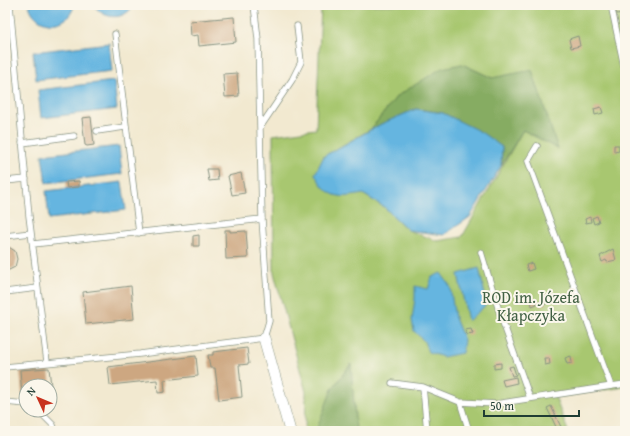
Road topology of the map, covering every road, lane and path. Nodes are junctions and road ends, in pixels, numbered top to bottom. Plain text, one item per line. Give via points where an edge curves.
1 (10, 5) edge
2 (254, 5) edge
3 (611, 5) edge
4 (296, 26) dead end
5 (8, 28) edge
6 (115, 34) dead end
7 (625, 71) edge
8 (261, 126) junction
9 (125, 127) junction
10 (97, 131) dead end
11 (74, 136) dead end
12 (22, 143) junction
13 (537, 146) dead end
14 (26, 179) junction
15 (5, 181) edge
16 (262, 219) junction
17 (31, 233) junction
18 (139, 233) junction
19 (5, 236) edge
20 (33, 244) junction
21 (481, 252) dead end
22 (38, 288) junction
23 (5, 292) edge
24 (264, 338) junction
25 (47, 362) junction
26 (5, 367) edge
27 (392, 383) dead end
28 (625, 384) edge
29 (611, 386) junction
30 (423, 387) junction
31 (530, 398) junction
32 (5, 402) edge
33 (460, 402) junction
34 (18, 403) edge
35 (46, 418) edge
36 (55, 431) edge
37 (290, 431) edge
38 (427, 431) edge
39 (468, 431) edge

1 - 5 lane
2 - 8 lane via 258,39
3 - 7 lane
4 - 8 lane via 301,62
5 - 12 lane
6 - 9 lane
8 - 16 lane
9 - 10 lane
9 - 18 lane
11 - 12 lane
12 - 14 lane
13 - 29 lane via 528,161
14 - 15 lane
14 - 17 lane
16 - 18 lane
16 - 24 lane via 269,321
17 - 19 lane
17 - 20 lane
18 - 20 lane
20 - 22 lane
21 - 31 lane
22 - 23 lane
22 - 25 lane
24 - 25 lane via 140,354
24 - 37 street
25 - 26 lane
27 - 30 lane
28 - 29 lane
29 - 31 lane
30 - 33 lane
30 - 38 lane
31 - 33 lane via 495,404
32 - 34 lane
33 - 39 lane
35 - 36 lane

